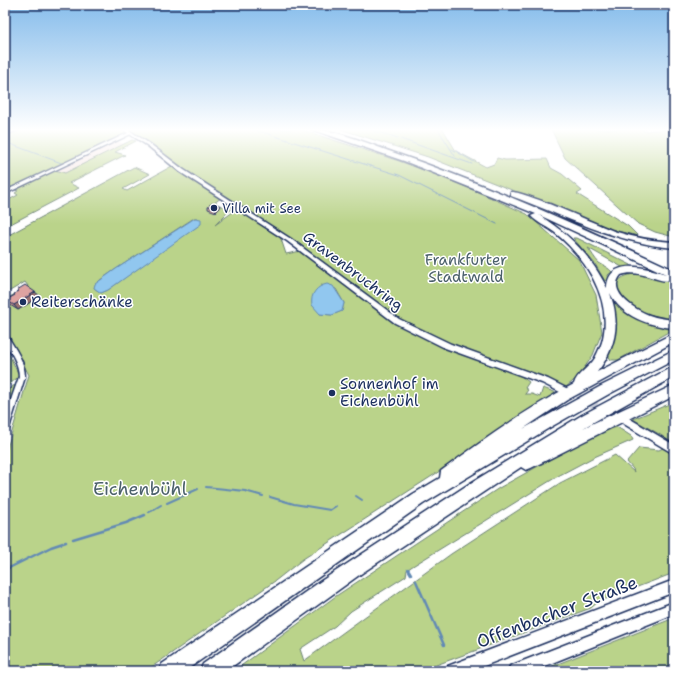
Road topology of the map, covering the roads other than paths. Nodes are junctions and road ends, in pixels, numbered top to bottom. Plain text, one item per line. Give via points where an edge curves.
1 (69, 161) edge
2 (168, 161) edge
3 (412, 161) edge
4 (423, 161) edge
5 (460, 178) junction
6 (487, 184) junction
7 (5, 193) edge
8 (517, 206) junction
9 (674, 245) edge
10 (674, 267) edge
11 (674, 274) edge
12 (674, 281) edge
13 (674, 324) edge
14 (5, 337) edge
15 (674, 337) edge
16 (674, 355) edge
17 (674, 371) edge
18 (674, 390) edge
19 (563, 393) junction
20 (674, 396) edge
21 (646, 404) junction
22 (626, 421) tunnel mouth
23 (5, 428) edge
24 (674, 450) edge
25 (478, 486) junction
26 (418, 499) junction
27 (674, 586) edge
28 (674, 608) edge
29 (169, 671) edge
30 (210, 671) edge
31 (453, 671) edge
32 (515, 671) edge

1 - 7 street
2 - 19 street, Gravenbruchring via 289,240 397,321 448,346 544,381
3 - 5 highway
4 - 6 highway
5 - 8 highway
5 - 11 highway
6 - 9 highway via 624,237 652,244
6 - 10 highway
8 - 12 highway
8 - 19 highway via 548,224 576,248 596,274 608,303 609,334 603,352 587,376
12 - 13 highway via 654,273 636,270 619,273 613,278 612,284 616,296 629,309 652,320
14 - 23 street via 22,370
15 - 19 highway
16 - 26 highway via 544,424
17 - 25 highway via 572,428
18 - 21 highway
19 - 26 highway via 483,448
20 - 21 highway
21 - 25 highway
22 - 24 street
25 - 30 highway via 386,546
26 - 29 highway
27 - 31 main road, Offenbacher Straße
28 - 32 main road

